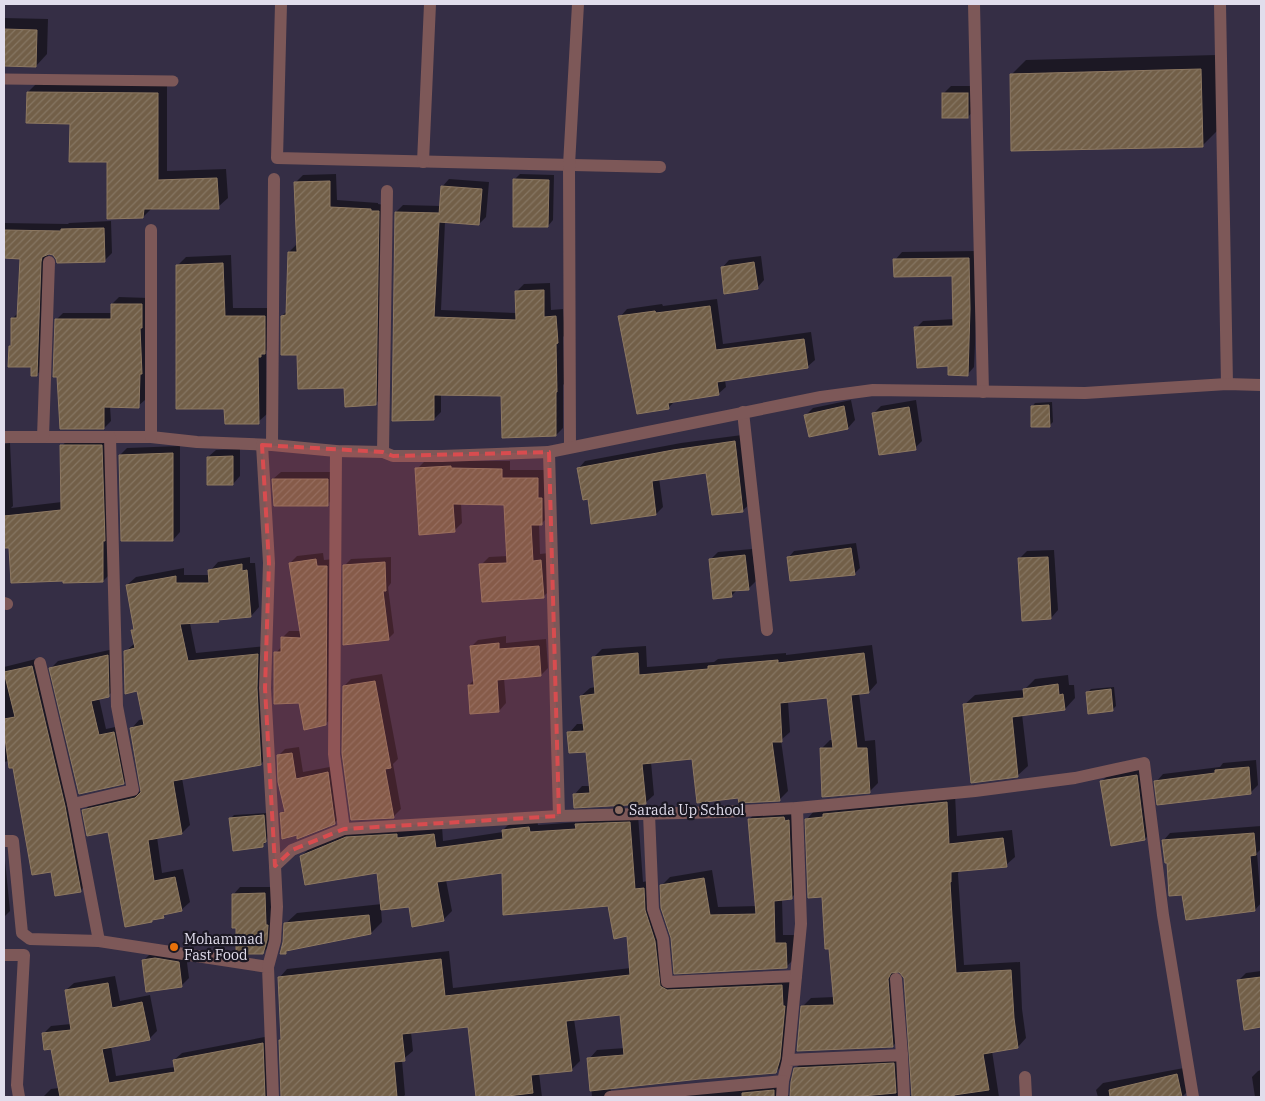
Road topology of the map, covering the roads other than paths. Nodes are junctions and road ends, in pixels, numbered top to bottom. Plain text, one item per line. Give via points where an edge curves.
1 (280, 4) edge
2 (430, 4) edge
3 (578, 4) edge
4 (974, 4) edge
5 (1220, 4) edge
6 (4, 79) edge
7 (173, 81) dead end
8 (423, 162) junction
9 (569, 165) junction
10 (660, 167) dead end
11 (274, 178) dead end
12 (387, 192) dead end
13 (151, 230) dead end
14 (49, 262) dead end
15 (1227, 384) junction
16 (1261, 386) edge
17 (983, 392) junction
18 (743, 412) junction
19 (4, 437) edge
20 (43, 437) junction
21 (110, 437) junction
22 (151, 437) junction
23 (267, 445) junction
24 (570, 447) junction
25 (336, 451) junction
26 (383, 452) junction
27 (549, 452) junction
28 (767, 630) dead end
29 (40, 663) dead end
30 (73, 804) junction
31 (797, 808) junction
32 (649, 814) junction
33 (559, 816) junction
34 (344, 829) junction
35 (4, 841) edge
36 (275, 866) junction
37 (99, 941) junction
38 (4, 955) edge
39 (268, 967) junction
40 (796, 976) junction
41 (896, 979) dead end
42 (902, 1055) junction
43 (788, 1060) junction
44 (1025, 1077) dead end
45 (783, 1081) junction
46 (19, 1097) edge
47 (274, 1097) edge
48 (610, 1097) edge
49 (782, 1097) edge
50 (904, 1097) edge
51 (1026, 1097) edge
52 (1193, 1097) edge

1 - 8 street via 277,158
2 - 8 street
3 - 9 street
4 - 17 street
5 - 15 street
6 - 7 lane
8 - 9 street
9 - 10 street
9 - 24 street
11 - 23 street
12 - 26 street
13 - 22 street
14 - 20 street
15 - 16 street
15 - 17 street via 1084,393
17 - 18 street via 873,390
18 - 24 street
18 - 28 street
19 - 20 street
20 - 21 street
21 - 22 street
21 - 30 street via 117,706 133,790
22 - 23 street
23 - 25 street
23 - 36 street via 269,563 265,688
24 - 27 street
25 - 26 street
25 - 34 street via 334,754
26 - 27 street via 393,456 442,456
27 - 33 street
29 - 30 street
30 - 37 street
31 - 32 street
31 - 40 street via 801,924
31 - 52 street via 984,790 1075,778 1144,763 1163,915
32 - 33 street
32 - 40 street via 653,909 663,939 667,982
33 - 34 street
34 - 36 street via 292,850
35 - 37 street via 13,841 22,933 30,939
36 - 39 street via 275,941
37 - 39 street
38 - 46 street via 24,955
39 - 47 street
40 - 43 street
41 - 42 street
42 - 43 street
42 - 50 street
43 - 45 street
44 - 51 street
45 - 48 street
45 - 49 street

